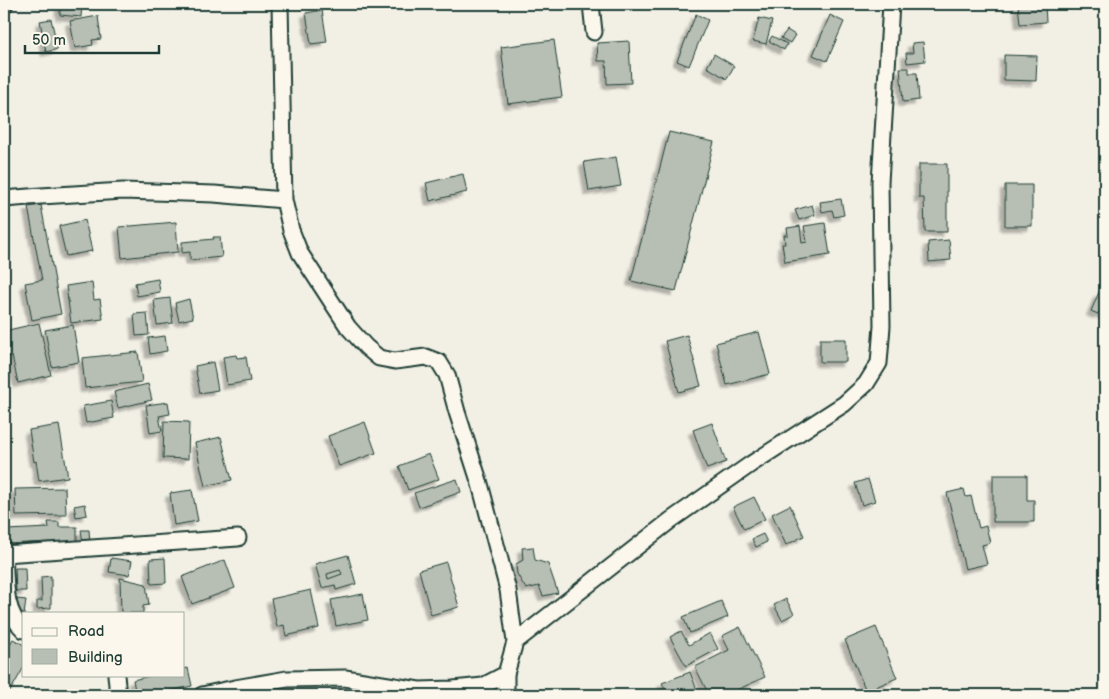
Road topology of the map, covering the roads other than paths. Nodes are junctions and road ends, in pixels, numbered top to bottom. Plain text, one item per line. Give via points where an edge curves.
1 (280, 4) edge
2 (591, 4) edge
3 (891, 4) edge
4 (594, 32) dead end
5 (4, 199) edge
6 (284, 200) junction
7 (238, 538) dead end
8 (4, 550) edge
9 (4, 554) edge
10 (22, 628) edge
11 (515, 642) junction
12 (506, 674) junction
13 (116, 676) edge
14 (118, 695) edge
15 (202, 695) edge
16 (506, 695) edge

1 - 6 street
2 - 4 street
3 - 11 street via 880,182 882,326 879,364 866,384 844,404 671,520
5 - 6 street via 123,191
6 - 11 street via 300,253 348,327 366,347 379,358 395,361 426,356 439,362 448,375 508,590
7 - 9 street
8 - 9 street
9 - 10 street via 10,610
11 - 12 street
12 - 15 street via 482,686 453,689 419,690 344,678 287,679
12 - 16 street
13 - 14 street

